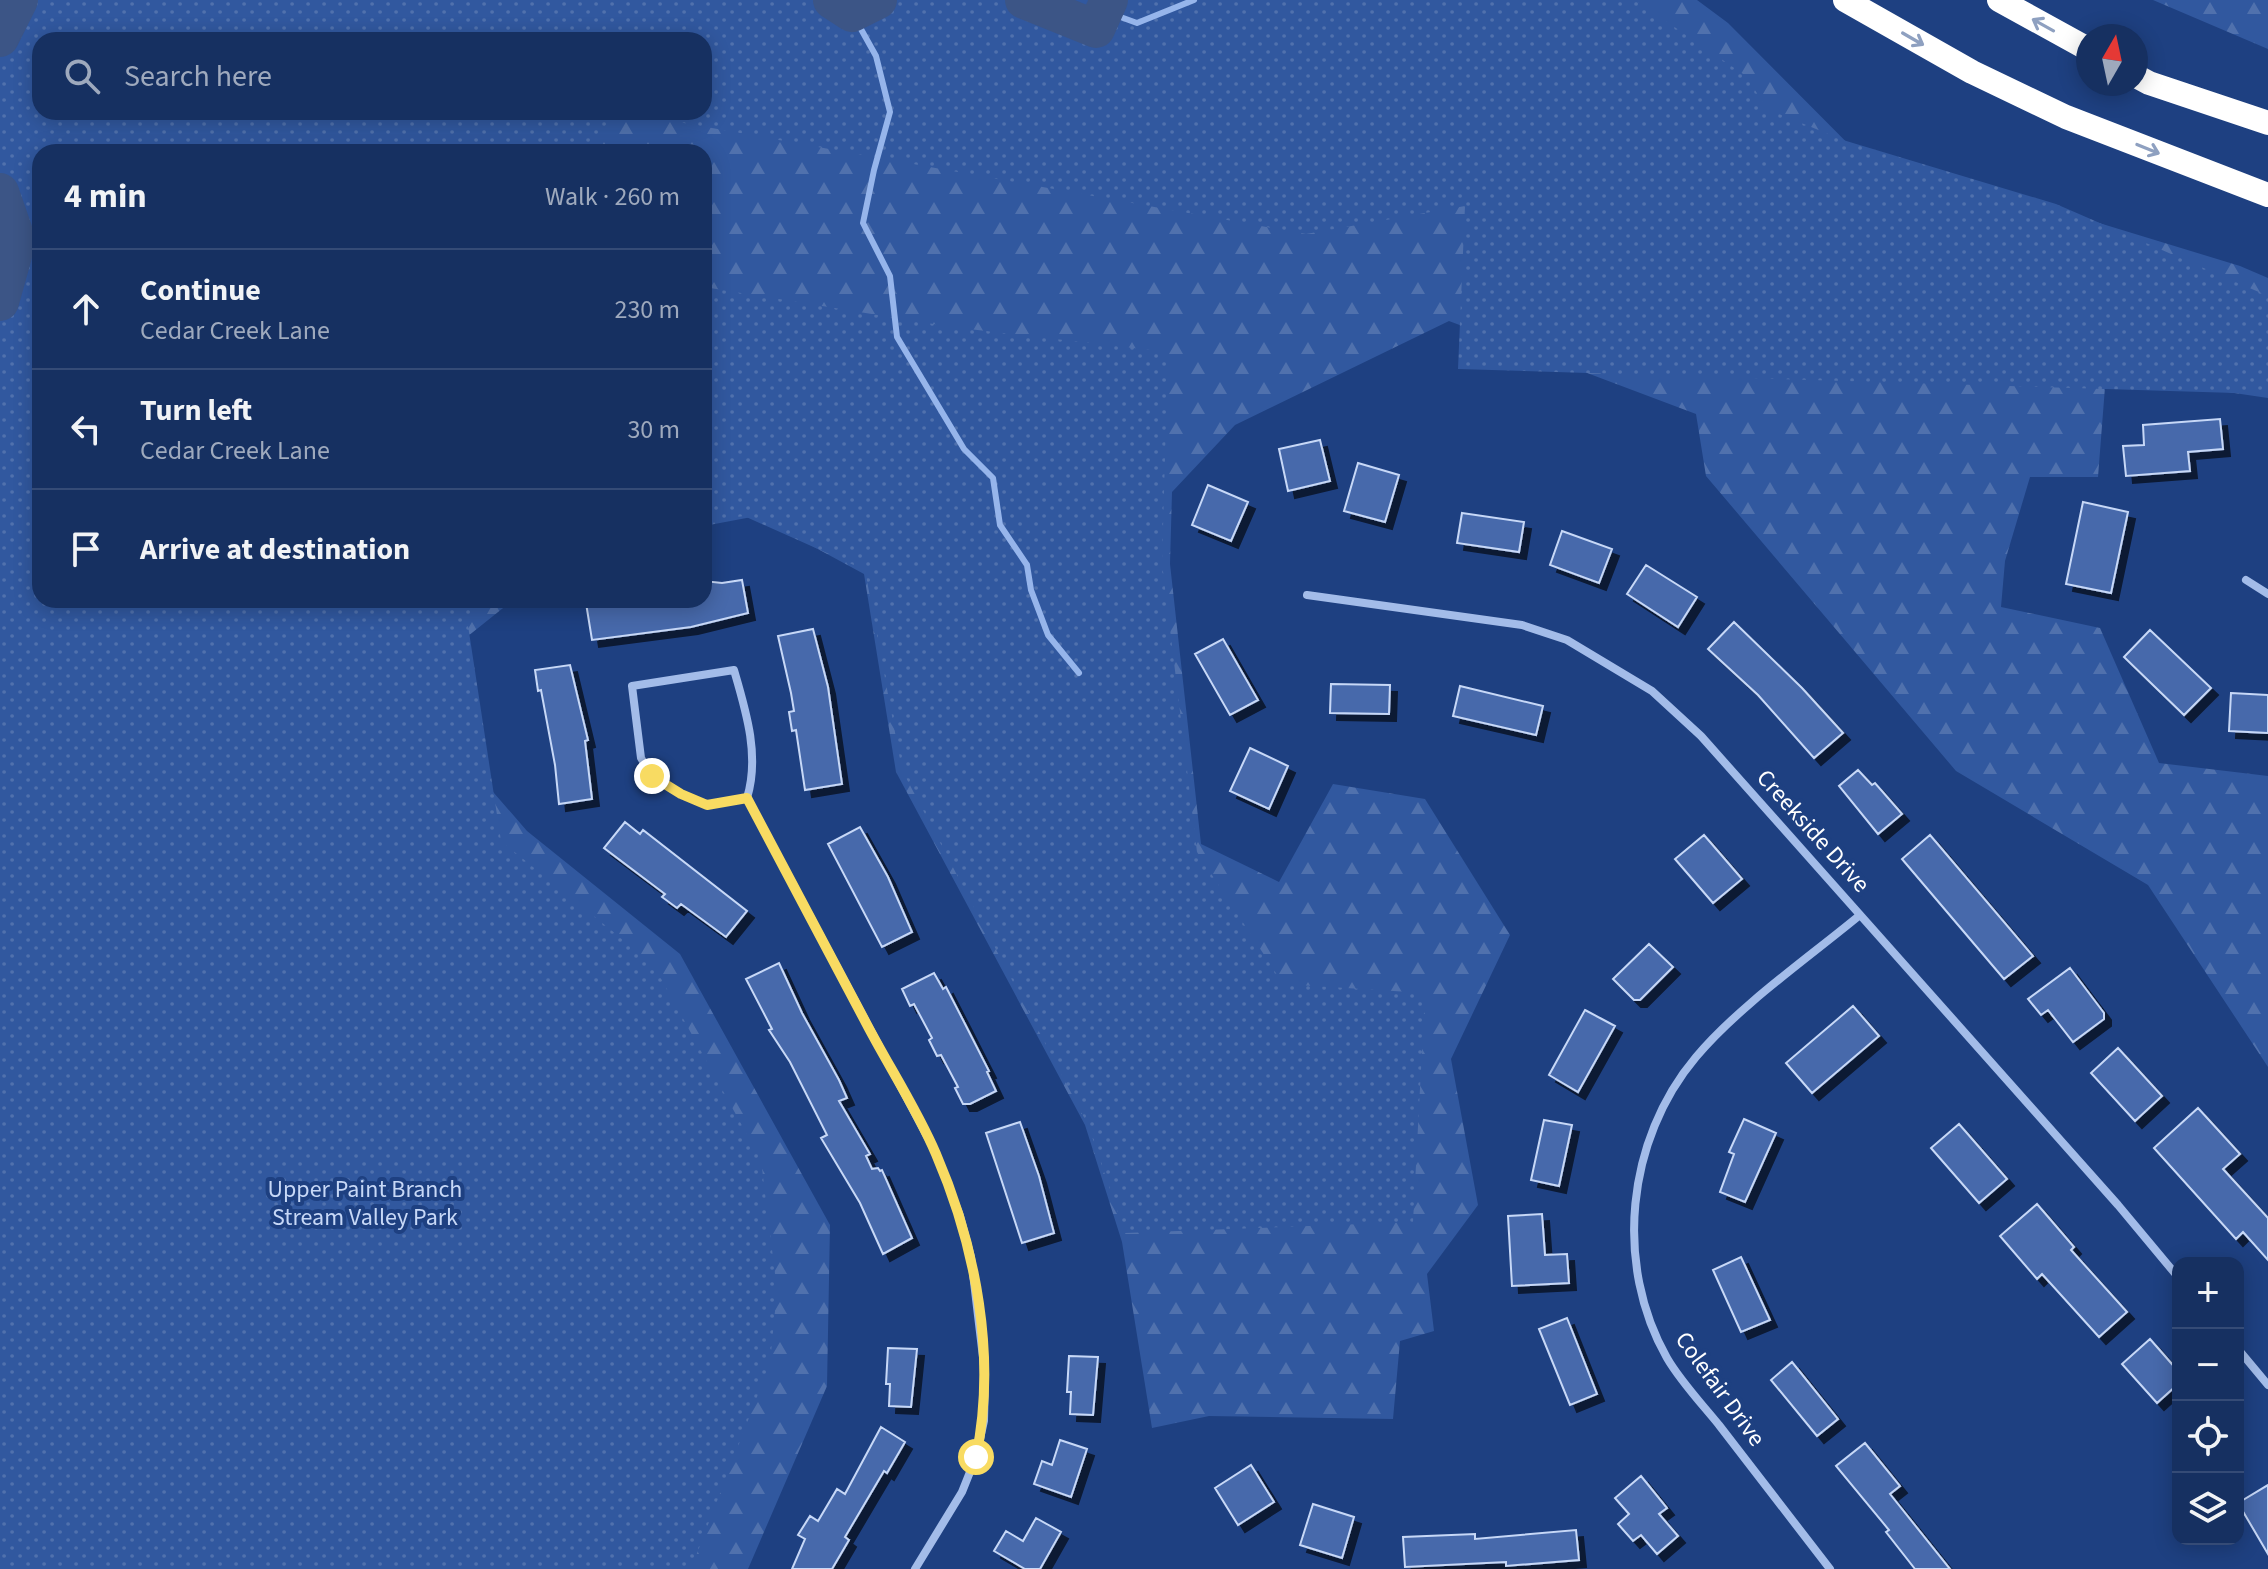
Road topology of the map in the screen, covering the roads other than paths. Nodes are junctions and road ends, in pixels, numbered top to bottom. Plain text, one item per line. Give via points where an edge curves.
1 (1845, 0) edge
2 (1999, 0) edge
3 (2076, 42) edge
4 (2148, 82) edge
5 (2268, 123) edge
6 (2268, 195) edge
7 (2246, 580) dead end
8 (2268, 594) edge
9 (1307, 595) dead end
10 (747, 798) junction
11 (1860, 915) junction
12 (2172, 1270) edge
13 (2244, 1356) edge
14 (2268, 1385) edge
15 (915, 1569) edge
16 (1830, 1569) edge

1 -> 6 highway via 1972,72 2066,117
3 -> 2 highway
4 - 5 highway
7 - 8 street
9 - 11 street, Creekside Drive via 1522,625 1567,640 1652,691 1691,727
10 - 10 street via 707,805 652,776 641,758 632,686 734,670 752,745 753,778
10 - 15 street via 935,1151 971,1257 985,1374 984,1421 962,1492
11 - 12 street, Creekside Drive
11 - 16 street, Colefair Drive via 1695,1058 1650,1137 1634,1222 1635,1266 1668,1360
13 - 14 street

